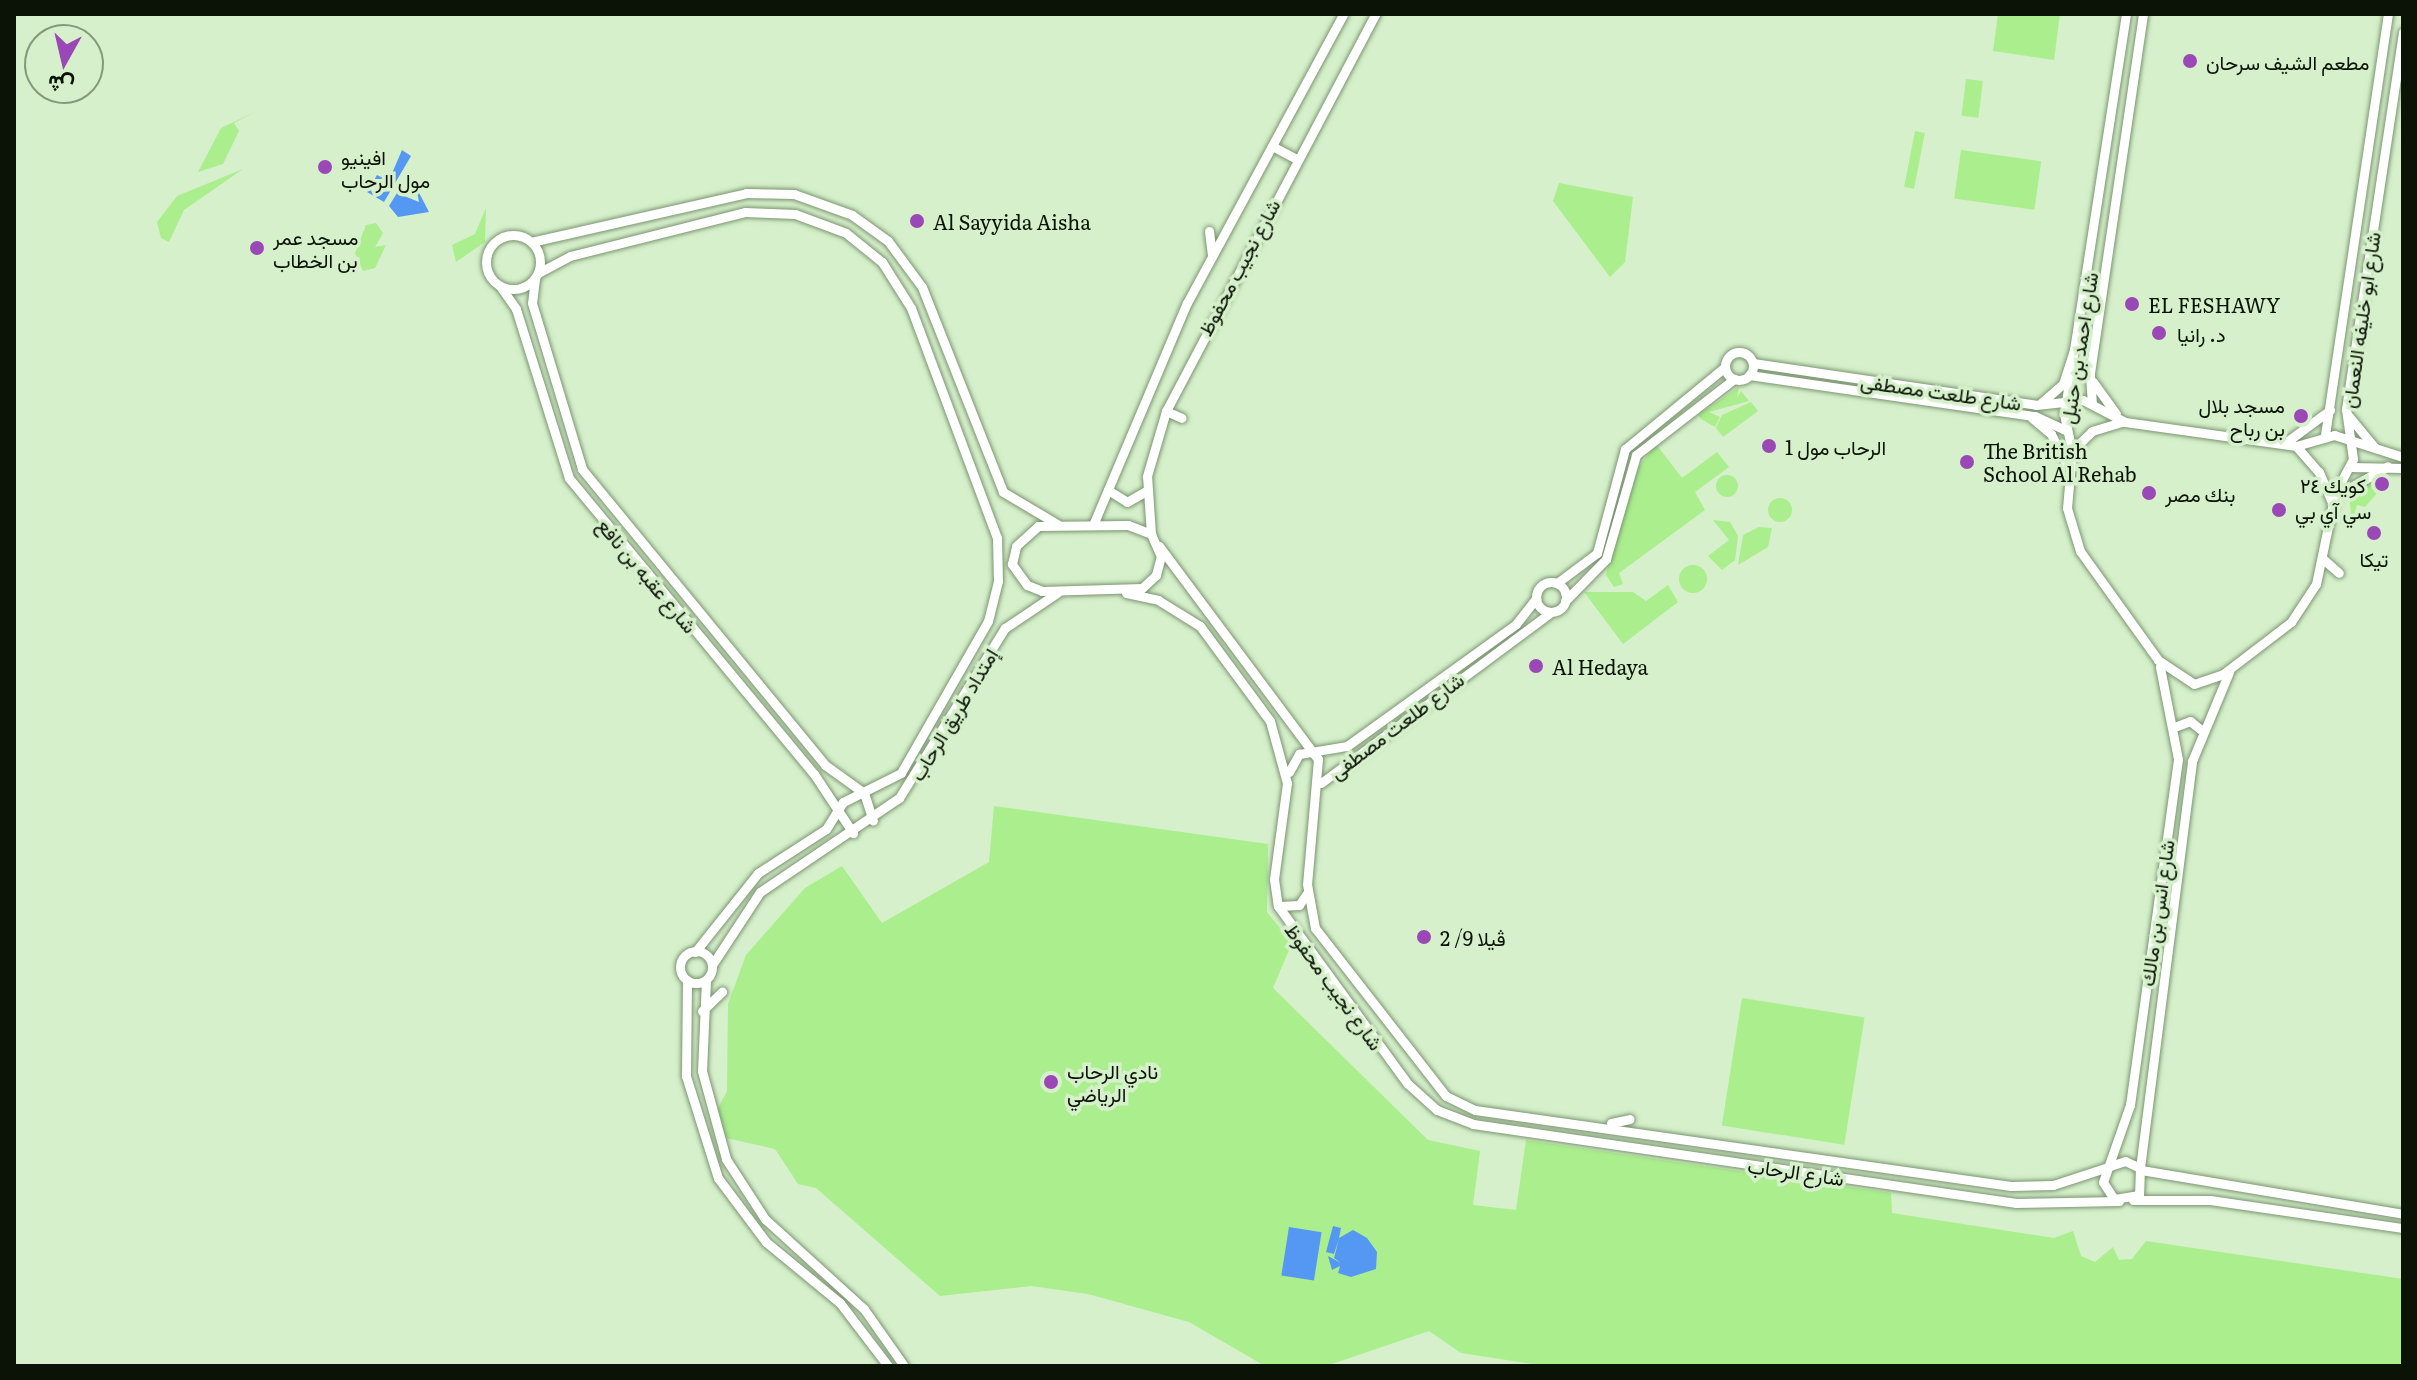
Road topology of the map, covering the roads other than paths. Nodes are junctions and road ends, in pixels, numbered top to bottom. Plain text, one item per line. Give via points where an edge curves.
1 (1343, 14) edge
2 (1375, 14) edge
3 (2126, 14) edge
4 (2143, 14) edge
5 (2388, 14) edge
6 (2403, 32) edge
7 (2113, 106) junction
8 (2130, 109) junction
9 (2111, 126) junction
10 (2127, 128) junction
11 (1272, 146) junction
12 (2368, 155) junction
13 (2384, 157) junction
14 (1296, 159) junction
15 (1209, 231) dead end
16 (531, 242) junction
17 (1212, 257) junction
18 (537, 276) junction
19 (500, 286) junction
20 (2082, 332) junction
21 (2078, 357) junction
22 (2093, 358) junction
23 (1753, 363) junction
24 (1725, 367) junction
25 (2090, 373) junction
26 (1749, 375) junction
27 (1734, 379) junction
28 (2334, 390) junction
29 (2349, 392) junction
30 (2066, 402) junction
31 (2092, 404) junction
32 (2036, 405) junction
33 (2332, 408) junction
34 (2346, 409) junction
35 (1166, 411) junction
36 (2025, 415) junction
37 (1182, 418) dead end
38 (2125, 422) junction
39 (2065, 430) junction
40 (2325, 435) junction
41 (2348, 442) junction
42 (2290, 445) junction
43 (2072, 451) junction
44 (2389, 454) junction
45 (2403, 457) edge
46 (2388, 466) junction
47 (2350, 467) junction
48 (2403, 468) edge
49 (2068, 474) junction
50 (1108, 490) junction
51 (1146, 491) junction
52 (2333, 504) junction
53 (1057, 524) junction
54 (1093, 525) junction
55 (1151, 534) junction
56 (1159, 546) junction
57 (2323, 559) junction
58 (999, 564) junction
59 (1012, 564) junction
60 (2339, 573) dead end
61 (1557, 583) junction
62 (1057, 593) junction
63 (1126, 593) junction
64 (1536, 598) junction
65 (1565, 601) junction
66 (1551, 612) junction
67 (2158, 660) junction
68 (2232, 668) junction
69 (2194, 684) joint
70 (2177, 726) junction
71 (2201, 730) junction
72 (1314, 752) junction
73 (825, 765) junction
74 (814, 774) junction
75 (1287, 783) junction
76 (1321, 783) junction
77 (864, 793) junction
78 (836, 815) junction
79 (873, 821) junction
80 (853, 833) junction
81 (1307, 893) junction
82 (1278, 906) junction
83 (695, 952) junction
84 (712, 965) junction
85 (687, 980) junction
86 (706, 980) junction
87 (722, 992) dead end
88 (702, 1011) junction
89 (1475, 1110) junction
90 (1630, 1119) dead end
91 (1473, 1124) junction
92 (1599, 1127) junction
93 (2123, 1135) junction
94 (2139, 1138) junction
95 (2109, 1167) junction
96 (2140, 1169) junction
97 (2177, 1181) junction
98 (2062, 1182) junction
99 (2174, 1197) junction
100 (2124, 1201) junction
101 (2068, 1202) junction
102 (2403, 1214) edge
103 (2403, 1228) edge
104 (888, 1366) edge
105 (904, 1366) edge

1 - 11 street, شارع نجيب محفوظ
2 - 14 street, شارع نجيب محفوظ
3 - 7 street, شارع احمد بن حنبل
4 - 8 street, شارع احمد بن حنبل
5 - 12 street, شارع ابو خليفه النعمان
6 - 13 street, شارع ابو خليفه النعمان
7 - 8 street
7 - 9 street, شارع احمد بن حنبل
8 - 10 street, شارع احمد بن حنبل
9 - 10 street via 2117,120
9 - 20 street, شارع احمد بن حنبل
10 - 22 street, شارع احمد بن حنبل
11 - 14 street
11 - 17 street, شارع نجيب محفوظ
12 - 13 street
12 - 28 street, شارع ابو خليفه النعمان
13 - 29 street, شارع ابو خليفه النعمان
14 - 35 street, شارع نجيب محفوظ
15 - 17 street
16 - 18 street
16 - 19 street via 508,236 491,247 487,269
16 - 53 street via 746,193 794,194 852,215 898,251 922,287 1003,492
17 - 50 street, شارع نجيب محفوظ via 1151,380
18 - 19 street via 519,289
18 - 58 street via 570,256 722,222 795,214 854,244 893,276 911,308
18 - 73 street, شارع عقبه بن نافع via 532,303 577,461
19 - 74 street, شارع عقبه بن نافع via 516,309 569,478
20 - 21 street, شارع احمد بن حنبل
20 - 32 street via 2063,384
21 - 22 street
21 - 30 street, شارع احمد بن حنبل
22 - 25 street, شارع احمد بن حنبل
23 - 24 street, شارع طلعت مصطفى via 1735,352
23 - 26 street
23 - 32 street, شارع طلعت مصطفى
24 - 27 street
24 - 61 street via 1625,449 1597,553
25 - 31 street, شارع احمد بن حنبل
25 - 38 street via 2100,398
26 - 27 street
26 - 36 street, شارع طلعت مصطفى
27 - 65 street via 1636,455 1606,559
28 - 29 street
28 - 33 street, شارع ابو خليفه النعمان
29 - 34 street, شارع ابو خليفه النعمان
30 - 31 street, شارع طلعت مصطفى
30 - 32 street, شارع طلعت مصطفى
30 - 39 street, شارع احمد بن حنبل
31 - 38 street, شارع طلعت مصطفى
33 - 40 street, شارع ابو خليفه النعمان
33 - 42 street
34 - 41 street, شارع ابو خليفه النعمان
34 - 44 street via 2361,438
35 - 37 street
35 - 51 street, شارع نجيب محفوظ
36 - 39 street, شارع طلعت مصطفى
36 - 49 street via 2058,443
38 - 42 street, شارع طلعت مصطفى
38 - 43 street, شارع طلعت مصطفى via 2092,431
39 - 43 street, شارع احمد بن حنبل
40 - 41 street
40 - 42 street, شارع طلعت مصطفى
41 - 44 street
41 - 47 street, شارع ابو خليفه النعمان
42 - 52 street via 2319,472
43 - 49 street, شارع احمد بن حنبل
44 - 45 street
46 - 47 street
46 - 48 street
46 - 52 street via 2355,478
47 - 52 street, شارع ابو خليفه النعمان
49 - 67 street, شارع احمد بن حنبل via 2069,521 2080,551
50 - 51 street via 1127,502
50 - 54 street, شارع نجيب محفوظ
51 - 55 street, شارع نجيب محفوظ
52 - 57 street, شارع ابو خليفه النعمان
53 - 54 street
53 - 59 street via 1024,534
54 - 55 street via 1136,526
55 - 56 street, شارع نجيب محفوظ
56 - 63 street via 1156,575
56 - 72 street, شارع نجيب محفوظ
57 - 60 street
57 - 68 street, شارع ابو خليفه النعمان via 2302,611
58 - 59 street
58 - 77 street, إمتداد طريق الرحاب via 984,619 901,773
59 - 62 street via 1027,585
61 - 64 street, شارع طلعت مصطفى via 1543,584
61 - 65 street
62 - 63 street, شارع نجيب محفوظ
62 - 79 street, إمتداد طريق الرحاب via 1005,628 921,772
63 - 75 street, شارع نجيب محفوظ via 1173,607 1211,638 1276,732
64 - 66 street
64 - 72 street, شارع طلعت مصطفى via 1516,624 1347,746
65 - 66 street, شارع طلعت مصطفى
66 - 76 street, شارع طلعت مصطفى
67 - 69 street, شارع احمد بن حنبل
67 - 70 street, شارع انس بن مالك
68 - 69 street, شارع ابو خليفه النعمان
68 - 71 street, شارع انس بن مالك
70 - 71 street via 2190,721
70 - 93 street, شارع انس بن مالك
71 - 94 street, شارع انس بن مالك
72 - 75 street via 1295,757
72 - 76 street, شارع نجيب محفوظ
73 - 74 street
73 - 77 street, شارع عقبه بن نافع
74 - 78 street, شارع عقبه بن نافع
75 - 82 street, شارع نجيب محفوظ via 1274,879
76 - 81 street, شارع نجيب محفوظ
77 - 78 street, إمتداد طريق الرحاب via 843,802
77 - 79 street
78 - 80 street, شارع عقبه بن نافع
78 - 83 street, إمتداد طريق الرحاب via 746,884
79 - 80 street, إمتداد طريق الرحاب
80 - 84 street, إمتداد طريق الرحاب via 760,892
81 - 82 street via 1299,905
81 - 89 street, شارع نجيب محفوظ via 1321,939 1422,1072
82 - 91 street, شارع نجيب محفوظ via 1416,1094
83 - 84 street
83 - 85 street via 681,963
84 - 86 street
85 - 86 street
85 - 104 street via 684,1057 699,1132 732,1200 778,1259 840,1303
86 - 88 street
87 - 88 street
88 - 105 street via 709,1117 734,1175 777,1233 864,1309
89 - 91 street
89 - 92 street, شارع الرحاب
90 - 92 street
91 - 101 street, شارع الرحاب via 2009,1202
92 - 98 street, شارع الرحاب via 2011,1186
93 - 94 street
93 - 95 street, شارع انس بن مالك
94 - 96 street, شارع انس بن مالك
95 - 96 street via 2125,1161
95 - 98 street, شارع الرحاب
95 - 100 street via 2104,1187
96 - 97 street
96 - 100 street via 2144,1185
97 - 99 street
97 - 102 street
98 - 101 street via 2073,1190
99 - 100 street, شارع الرحاب
99 - 103 street, شارع الرحاب
100 - 101 street, شارع الرحاب

